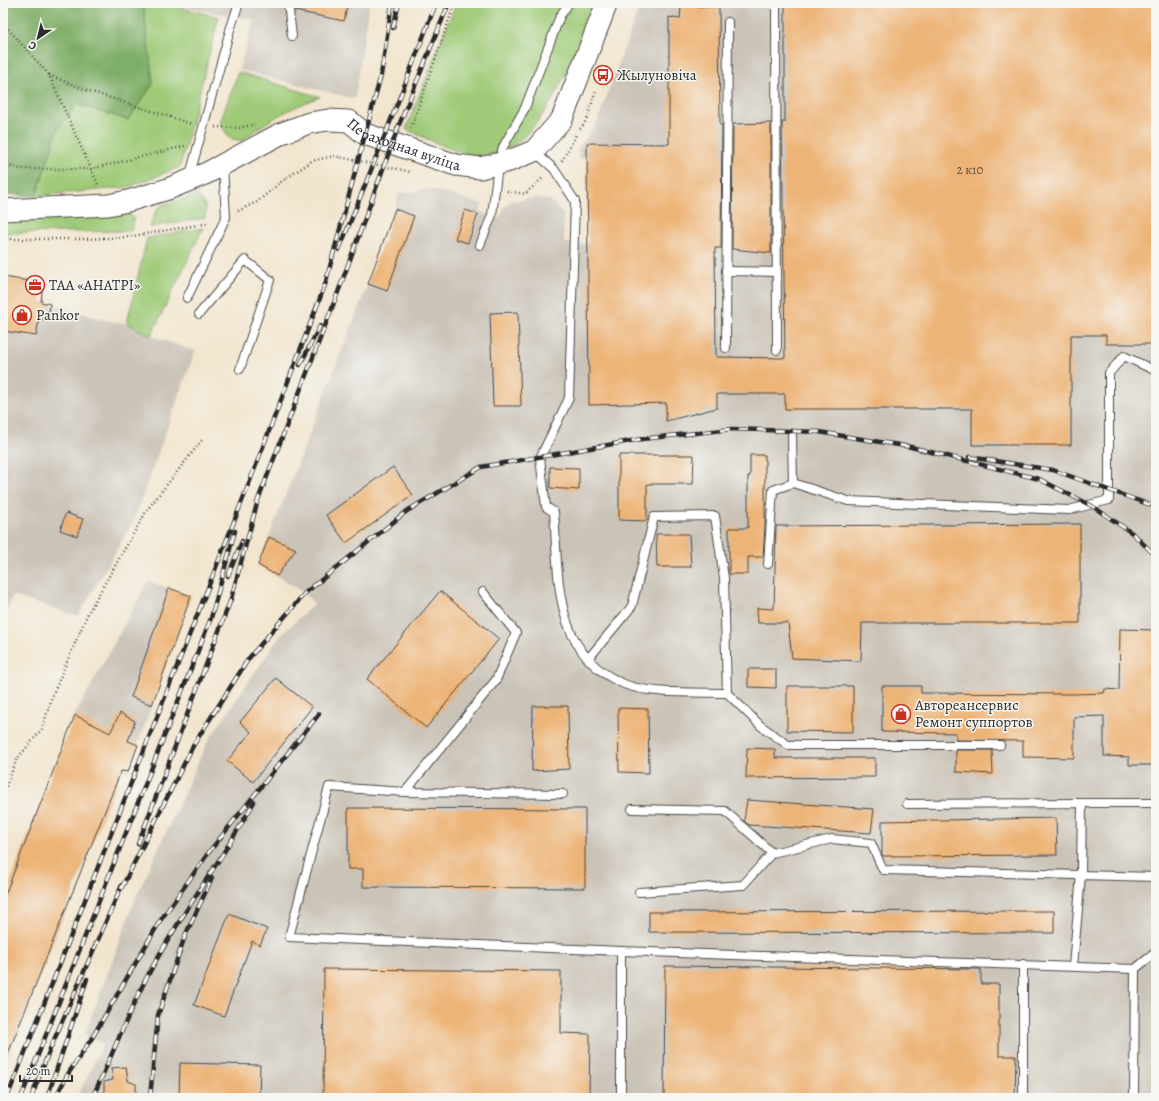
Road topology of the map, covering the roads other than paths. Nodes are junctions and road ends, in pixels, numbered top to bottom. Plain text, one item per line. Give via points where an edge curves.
1 (239, 3) edge
2 (288, 3) edge
3 (569, 3) edge
4 (776, 3) edge
5 (616, 6) edge
6 (728, 22) dead end
7 (292, 36) dead end
8 (534, 151) junction
9 (223, 165) junction
10 (498, 165) junction
11 (189, 181) junction
12 (3, 210) edge
13 (480, 245) dead end
14 (726, 271) junction
15 (777, 272) junction
16 (187, 298) dead end
17 (199, 314) dead end
18 (726, 348) dead end
19 (777, 350) dead end
20 (240, 369) dead end
21 (1156, 371) edge
22 (792, 435) dead end
23 (793, 483) junction
24 (768, 564) dead end
25 (483, 592) dead end
26 (588, 659) junction
27 (727, 693) junction
28 (1000, 745) dead end
29 (405, 792) junction
30 (563, 794) dead end
31 (1082, 803) junction
32 (907, 804) dead end
33 (1156, 804) edge
34 (632, 809) dead end
35 (772, 853) junction
36 (1081, 875) junction
37 (1156, 877) edge
38 (639, 892) dead end
39 (621, 951) junction
40 (1156, 952) edge
41 (1024, 964) junction
42 (1073, 966) junction
43 (1135, 969) junction
44 (621, 1098) edge
45 (1023, 1098) edge
46 (1134, 1098) edge

1 - 11 lane
2 - 7 lane
3 - 10 lane via 560,16 525,108 503,147
4 - 15 lane
5 - 8 street, Пераходная вуліца via 562,118
6 - 14 lane
8 - 10 street, Пераходная вуліца
8 - 26 lane via 554,169 575,201 569,398 540,458 546,507 554,512 562,611 573,639
9 - 10 street, Пераходная вуліца via 282,133 310,123 328,120 349,121 365,134 456,165 480,168
9 - 11 street, Пераходная вуліца
9 - 16 lane via 226,217
10 - 13 lane via 492,216
11 - 12 street, Пераходная вуліца via 108,205
14 - 15 lane
14 - 18 lane
15 - 19 lane
17 - 20 lane via 246,260 270,280
21 - 23 lane via 1124,356 1109,373 1108,500 1069,510 848,500
22 - 23 lane
23 - 24 lane via 773,490
25 - 29 lane via 516,633 496,680
26 - 27 lane via 604,673 624,684 650,690
26 - 27 lane via 632,606 654,517 715,516 724,578
27 - 28 lane via 761,726 788,745
29 - 30 lane
29 - 39 lane via 329,787 289,937
31 - 32 lane
31 - 33 lane
31 - 36 lane
34 - 35 lane via 725,811
35 - 36 lane via 832,839 871,843 883,870
35 - 38 lane via 742,885
36 - 37 lane
36 - 42 lane
39 - 41 lane
39 - 44 lane
40 - 43 lane
41 - 42 lane
41 - 45 lane
42 - 43 lane
43 - 46 lane

